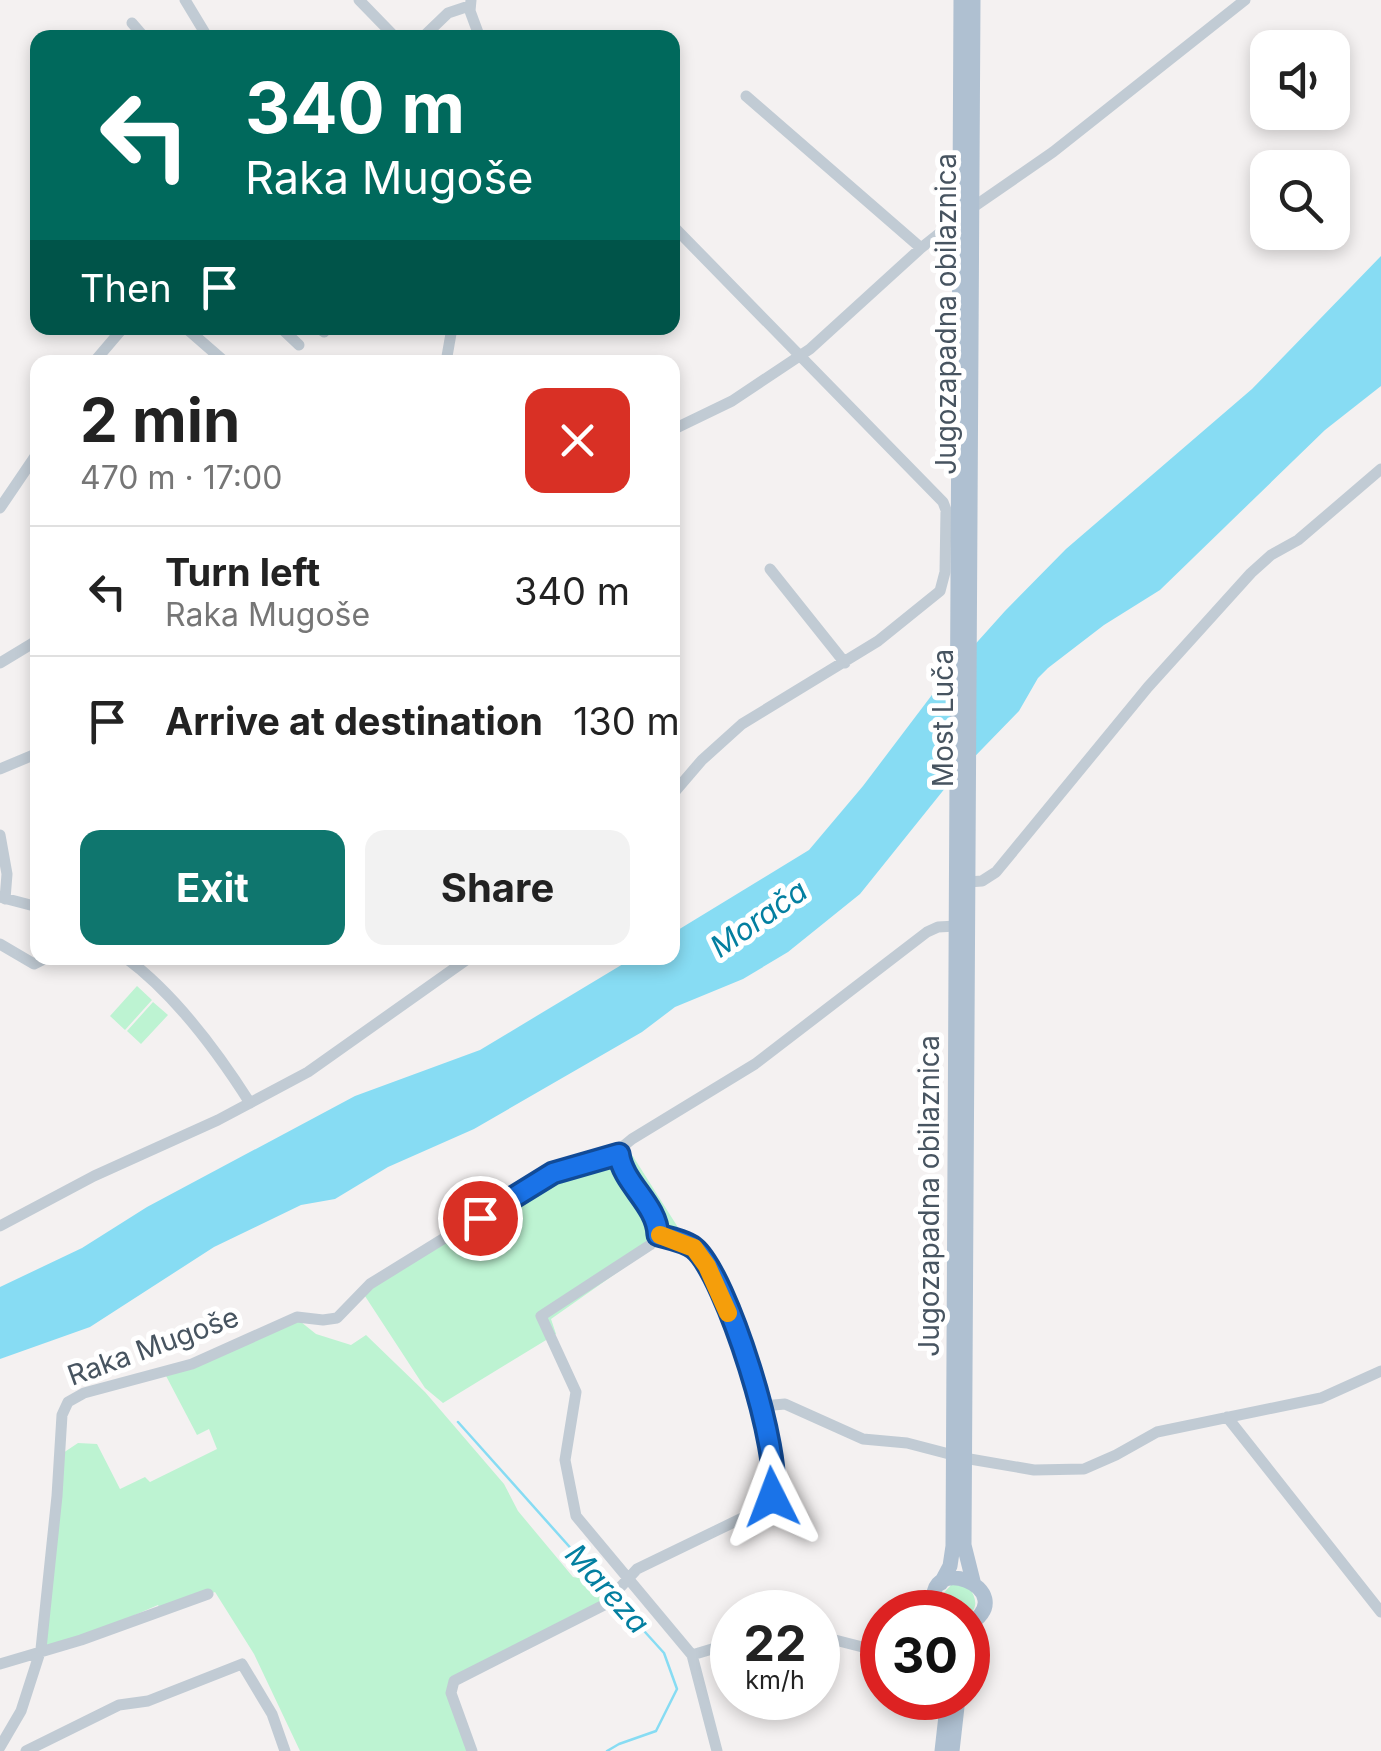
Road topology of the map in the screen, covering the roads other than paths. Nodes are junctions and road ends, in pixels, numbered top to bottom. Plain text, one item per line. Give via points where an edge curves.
1 (185, 0) edge
2 (360, 0) edge
3 (961, 0) edge
4 (973, 0) edge
5 (1245, 0) edge
6 (470, 3) edge
7 (132, 23) dead end
8 (138, 30) edge
9 (203, 30) edge
10 (388, 30) edge
11 (430, 30) edge
12 (478, 30) edge
13 (746, 96) dead end
14 (966, 212) junction
15 (680, 233) edge
16 (921, 248) junction
17 (117, 335) edge
18 (194, 335) edge
19 (288, 335) edge
20 (299, 345) dead end
21 (100, 355) edge
22 (216, 355) edge
23 (799, 356) junction
24 (680, 426) edge
25 (30, 463) edge
26 (1381, 469) edge
27 (0, 505) edge
28 (770, 569) dead end
29 (963, 628) joint
30 (30, 645) edge
31 (0, 663) edge
32 (845, 663) junction
33 (30, 757) edge
34 (0, 769) edge
35 (680, 786) edge
36 (962, 807) junction
37 (0, 836) edge
38 (968, 882) junction
39 (2, 899) edge
40 (30, 906) edge
41 (956, 926) junction
42 (0, 944) edge
43 (30, 962) edge
44 (135, 965) edge
45 (459, 965) edge
46 (250, 1103) junction
47 (619, 1154) junction
48 (0, 1226) edge
49 (658, 1235) junction
50 (1381, 1370) edge
51 (762, 1406) junction
52 (1227, 1416) junction
53 (958, 1456) junction
54 (628, 1579) junction
55 (973, 1581) junction
56 (941, 1584) junction
57 (937, 1590) edge
58 (980, 1590) edge
59 (208, 1594) dead end
60 (1381, 1612) edge
61 (40, 1650) junction
62 (710, 1650) edge
63 (692, 1655) junction
64 (0, 1664) edge
65 (946, 1720) edge
66 (956, 1720) edge
67 (0, 1748) edge
68 (26, 1751) edge
69 (285, 1751) edge
70 (472, 1751) edge
71 (717, 1751) edge
72 (942, 1751) edge
73 (952, 1751) edge

1 - 9 street
2 - 10 street
3 - 14 main road, Jugozapadna obilaznica
4 - 14 main road, Jugozapadna obilaznica
5 - 14 street
6 - 11 street
6 - 12 street
7 - 8 street
13 - 16 street
14 - 16 street
14 - 29 main road, Jugozapadna obilaznica
15 - 23 street
16 - 23 street
17 - 21 street
18 - 22 street
19 - 20 street
23 - 24 street
23 - 32 street via 946,510 940,591
25 - 27 street
26 - 38 street via 1251,573 996,872
28 - 32 street
29 - 36 main road, Most Luča
30 - 31 street
32 - 35 street via 742,724
33 - 34 street
36 - 38 main road, Jugozapadna obilaznica
36 - 41 main road, Jugozapadna obilaznica
37 - 39 street via 7,874
38 - 53 main road, Jugozapadna obilaznica
39 - 40 street
41 - 47 street via 927,932 755,1064 632,1138
41 - 53 main road, Jugozapadna obilaznica
42 - 43 street
44 - 46 street via 208,1042
45 - 46 street via 330,1060
46 - 48 street
47 - 49 street
47 - 61 street, Raka Mugoše via 540,1179 383,1275 338,1318 297,1317 192,1364 72,1398 62,1415
49 - 51 street via 694,1248 707,1266
49 - 54 street via 541,1316 576,1392 566,1460 576,1516
50 - 52 street via 1321,1398
51 - 53 street via 785,1404 863,1438
51 - 54 street via 775,1478 769,1502
52 - 53 street via 1157,1432 1084,1468 1034,1470
52 - 60 street
53 - 55 main road, Jugozapadna obilaznica via 964,1553
53 - 56 main road, Jugozapadna obilaznica via 953,1546
54 - 63 street
54 - 70 street via 613,1597 454,1681 451,1693
55 - 56 main road via 956,1577
55 - 58 main road, Jugozapadna obilaznica
56 - 57 main road, Jugozapadna obilaznica
59 - 61 street
61 - 64 street
61 - 67 street, Raka Mugoše via 21,1711
62 - 63 street
63 - 71 street
65 - 72 main road
66 - 73 main road
68 - 69 street via 118,1705 148,1701 242,1664

